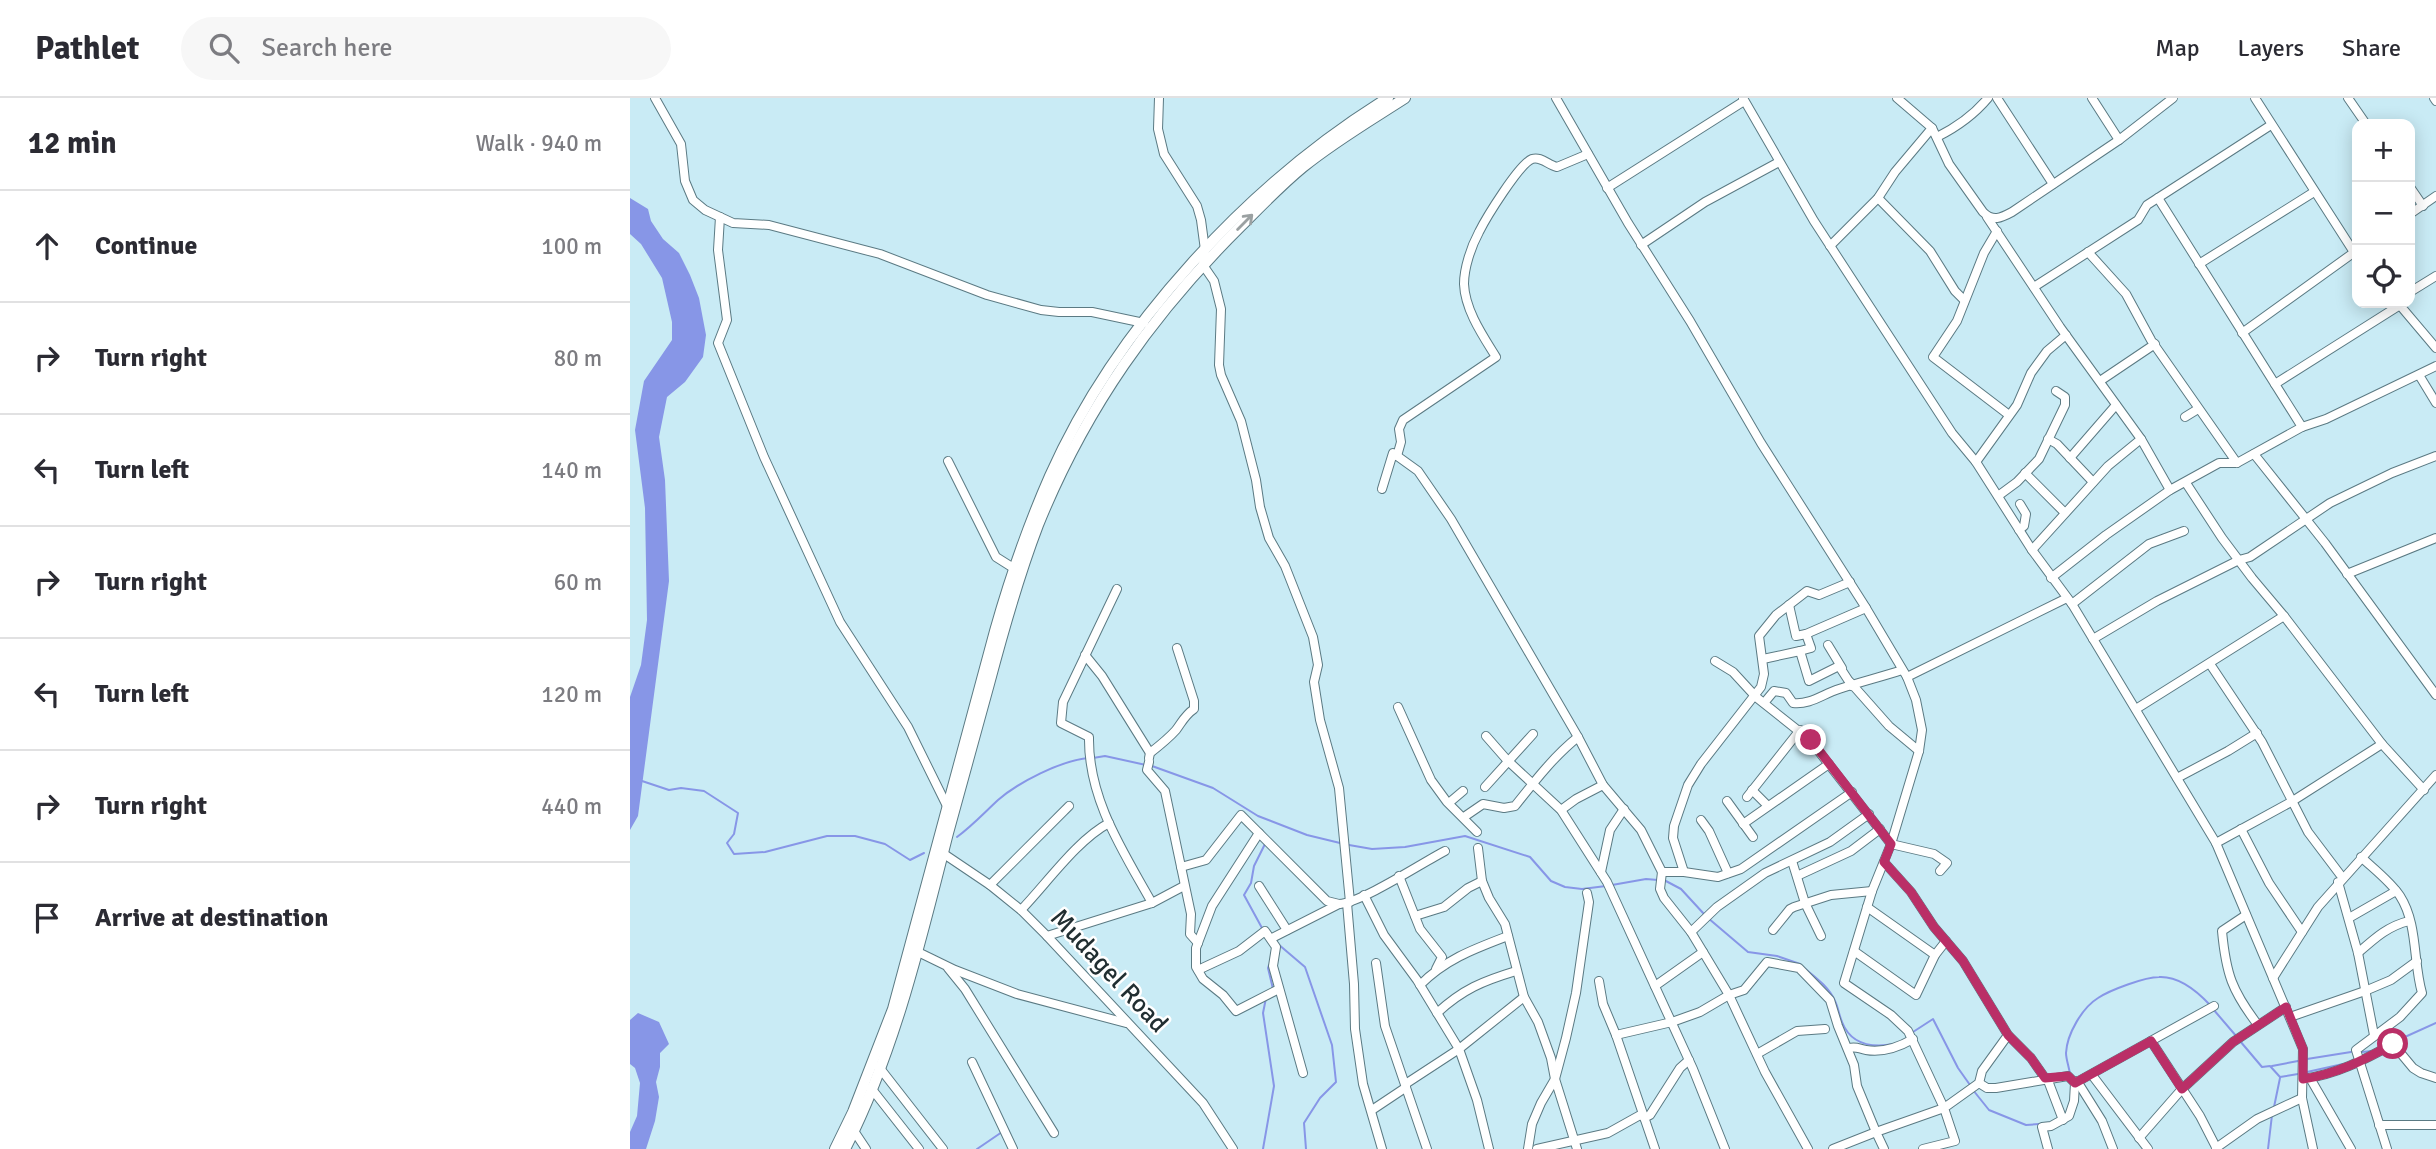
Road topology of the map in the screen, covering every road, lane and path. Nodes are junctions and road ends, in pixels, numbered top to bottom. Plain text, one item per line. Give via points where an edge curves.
1 (655, 98) edge
2 (1159, 98) edge
3 (1388, 98) edge
4 (1405, 98) edge
5 (1556, 98) edge
6 (1988, 98) edge
7 (1997, 98) edge
8 (2092, 98) edge
9 (2173, 98) edge
10 (2255, 98) edge
11 (2348, 98) edge
12 (1899, 99) edge
13 (1743, 100) edge
14 (2363, 119) edge
15 (2272, 125) junction
16 (1932, 128) junction
17 (1937, 137) junction
18 (2119, 140) junction
19 (1588, 155) junction
20 (1779, 162) junction
21 (2053, 184) junction
22 (1607, 188) junction
23 (2314, 192) junction
24 (2415, 194) edge
25 (2436, 196) edge
26 (1878, 198) junction
27 (2158, 198) junction
28 (2423, 205) junction
29 (2415, 211) edge
30 (1987, 216) junction
31 (720, 217) junction
32 (1997, 231) junction
33 (1641, 245) junction
34 (1830, 246) junction
35 (2352, 247) edge
36 (1205, 250) junction
37 (2088, 251) junction
38 (2352, 256) edge
39 (1203, 264) junction
40 (2199, 264) junction
41 (2436, 276) edge
42 (2034, 288) junction
43 (2415, 289) edge
44 (1964, 300) junction
45 (2393, 308) edge
46 (2402, 308) edge
47 (1144, 323) junction
48 (2242, 333) junction
49 (2066, 335) junction
50 (2155, 344) junction
51 (2436, 348) edge
52 (2436, 366) edge
53 (2419, 375) junction
54 (2100, 381) junction
55 (2275, 384) junction
56 (2056, 391) dead end
57 (2436, 403) edge
58 (2116, 405) junction
59 (2198, 409) junction
60 (2009, 415) junction
61 (2185, 416) dead end
62 (2302, 427) junction
63 (2048, 439) junction
64 (2141, 439) junction
65 (2254, 454) junction
66 (1398, 456) junction
67 (2436, 456) edge
68 (2070, 458) junction
69 (948, 461) dead end
70 (1976, 462) junction
71 (2236, 463) junction
72 (2025, 473) junction
73 (2093, 481) junction
74 (2186, 483) junction
75 (1382, 489) dead end
76 (2170, 490) junction
77 (1998, 496) junction
78 (2020, 504) dead end
79 (2065, 513) junction
80 (2306, 519) junction
81 (2019, 530) junction
82 (2184, 531) dead end
83 (2433, 539) edge
84 (2032, 550) junction
85 (2436, 550) edge
86 (2239, 560) junction
87 (1014, 569) junction
88 (2347, 574) junction
89 (2052, 578) junction
90 (1850, 582) junction
91 (1117, 589) dead end
92 (2070, 601) junction
93 (1788, 605) junction
94 (1866, 608) junction
95 (2284, 616) junction
96 (1806, 634) junction
97 (2093, 639) junction
98 (1828, 645) dead end
99 (1177, 648) dead end
100 (1800, 651) junction
101 (1085, 655) junction
102 (1763, 659) junction
103 (1715, 661) dead end
104 (2210, 664) junction
105 (1905, 674) junction
106 (1852, 686) junction
107 (2436, 695) edge
108 (1756, 697) junction
109 (1764, 703) junction
110 (1398, 708) dead end
111 (2136, 709) junction
112 (1800, 730) junction
113 (2256, 733) junction
114 (1533, 734) dead end
115 (1486, 736) dead end
116 (1578, 737) junction
117 (2382, 744) junction
118 (1919, 751) junction
119 (1507, 760) junction
120 (1149, 761) junction
121 (1829, 764) junction
122 (2436, 775) edge
123 (2177, 778) junction
124 (1532, 784) junction
125 (1603, 785) junction
126 (1485, 787) dead end
127 (2424, 790) junction
128 (1462, 791) dead end
129 (1852, 792) junction
130 (1450, 802) junction
131 (1727, 802) dead end
132 (2291, 802) junction
133 (947, 806) junction
134 (1069, 806) dead end
135 (1768, 806) junction
136 (1624, 809) junction
137 (1561, 810) junction
138 (1869, 814) junction
139 (1464, 817) junction
140 (1700, 820) dead end
141 (1109, 823) junction
142 (1743, 824) junction
143 (1880, 829) junction
144 (2241, 829) junction
145 (1478, 832) dead end
146 (1259, 833) junction
147 (1752, 837) dead end
148 (2216, 843) junction
149 (1891, 844) junction
150 (1478, 848) dead end
151 (1445, 851) dead end
152 (944, 853) junction
153 (2361, 857) junction
154 (1791, 861) junction
155 (1884, 862) junction
156 (932, 863) junction
157 (1181, 867) junction
158 (1940, 871) dead end
159 (1601, 872) junction
160 (1684, 872) junction
161 (1728, 873) junction
162 (1399, 876) junction
163 (1797, 876) junction
164 (1660, 878) junction
165 (2340, 880) junction
166 (1482, 881) junction
167 (990, 885) junction
168 (1184, 886) junction
169 (1259, 886) dead end
170 (1871, 891) junction
171 (2396, 891) junction
172 (1587, 893) dead end
173 (1364, 895) junction
174 (1152, 903) junction
175 (1346, 903) junction
176 (1805, 903) junction
177 (1867, 906) junction
178 (1021, 910) junction
179 (2246, 915) junction
180 (1415, 916) junction
181 (2349, 918) junction
182 (2410, 921) junction
183 (1287, 930) junction
184 (1773, 930) dead end
185 (1691, 932) junction
186 (2302, 932) junction
187 (1047, 936) junction
188 (1508, 936) junction
189 (1821, 936) dead end
190 (1272, 939) junction
191 (1946, 942) junction
192 (1198, 943) junction
193 (1854, 951) junction
194 (918, 952) junction
195 (1703, 952) junction
196 (2358, 953) junction
197 (1935, 955) junction
198 (2417, 961) junction
199 (1376, 962) dead end
200 (946, 966) junction
201 (1436, 969) junction
202 (1198, 970) junction
203 (1516, 971) junction
204 (2273, 978) junction
205 (1600, 981) dead end
206 (1420, 985) junction
207 (1655, 986) junction
208 (1279, 989) junction
209 (2365, 991) junction
210 (1729, 995) junction
211 (1524, 997) junction
212 (2286, 1007) junction
213 (2212, 1008) dead end
214 (1437, 1013) junction
215 (2290, 1017) junction
216 (1672, 1022) junction
217 (1128, 1024) junction
218 (2258, 1025) junction
219 (1825, 1028) dead end
220 (1616, 1035) junction
221 (1910, 1035) junction
222 (2008, 1035) junction
223 (2374, 1035) junction
224 (2151, 1041) junction
225 (1854, 1044) junction
226 (1459, 1049) junction
227 (1757, 1054) junction
228 (2359, 1059) junction
229 (1689, 1060) junction
230 (972, 1062) dead end
231 (879, 1067) junction
232 (1303, 1073) dead end
233 (2092, 1075) junction
234 (2046, 1078) junction
235 (2307, 1078) junction
236 (2436, 1078) edge
237 (1555, 1079) junction
238 (2074, 1080) junction
239 (1405, 1087) junction
240 (1974, 1087) junction
241 (871, 1088) junction
242 (2182, 1089) junction
243 (2302, 1098) junction
244 (1944, 1108) junction
245 (1372, 1111) junction
246 (1643, 1116) junction
247 (2061, 1117) junction
248 (2379, 1125) junction
249 (2436, 1125) edge
250 (854, 1131) junction
251 (1876, 1132) junction
252 (1054, 1133) dead end
253 (1577, 1145) edge
254 (2143, 1145) edge
255 (835, 1149) edge
256 (845, 1149) edge
257 (866, 1149) edge
258 (919, 1149) edge
259 (943, 1149) edge
260 (1013, 1149) edge
261 (1233, 1149) edge
262 (1382, 1149) edge
263 (1427, 1149) edge
264 (1489, 1149) edge
265 (1528, 1149) edge
266 (1538, 1149) edge
267 (1655, 1149) edge
268 (1725, 1149) edge
269 (1808, 1149) edge
270 (1833, 1149) edge
271 (1884, 1149) edge
272 (1923, 1149) edge
273 (2048, 1149) edge
274 (2113, 1149) edge
275 (2216, 1149) edge
276 (2313, 1149) edge
277 (2351, 1149) edge
278 (2387, 1149) edge

1 - 31 street via 681,144 685,181 693,200
2 - 36 street via 1160,142 1197,206
3 - 36 main road via 1298,160
39 -> 4 main road via 1301,169
5 - 19 street
6 - 17 street via 1959,126
7 - 21 street
8 - 18 street
9 - 18 street
10 - 15 street
11 - 14 street
12 - 16 street
13 - 20 street
13 - 22 street
15 - 23 street
15 - 27 street
16 - 17 street
16 - 26 street
17 - 30 street via 1949,164
18 - 21 street
19 - 22 street
19 - 66 street via 1557,167 1537,158 1529,160 1498,200 1478,234 1464,287 1477,325 1496,357 1403,420
20 - 33 street via 1704,202
20 - 34 street
21 - 30 street via 2000,218
22 - 33 street
23 - 35 street
23 - 40 street
24 - 28 street
25 - 28 street
26 - 34 street
26 - 44 street via 1930,251
27 - 37 street via 2138,220
27 - 40 street
28 - 29 street
30 - 32 street
31 - 47 street via 869,251 1041,310 1092,312
31 - 133 street via 718,250 727,320 718,344 840,622 908,727
32 - 42 street
32 - 44 street
33 - 90 street
34 - 70 street via 1951,433
36 - 39 street
36 - 47 main road
37 - 42 street
37 - 50 street via 2126,294
38 - 48 street
39 - 152 main road via 1111,381 1059,476 1015,590
39 - 175 street via 1220,309 1221,376 1241,421 1269,538 1312,636 1318,665 1314,682 1317,702 1339,788 1346,839
40 - 48 street
41 - 43 street
42 - 49 street
44 - 60 street via 1957,321 1933,357
45 - 55 street
46 - 51 street
47 - 87 main road via 1107,375 1051,474
48 - 55 street
49 - 54 street
49 - 60 street via 2031,373
50 - 54 street
50 - 59 street
52 - 53 street
53 - 57 street
53 - 62 street
54 - 58 street
55 - 62 street
56 - 63 street via 2066,400
58 - 64 street
58 - 68 street
59 - 61 street
59 - 71 street
60 - 70 street
62 - 65 street
63 - 68 street
63 - 72 street via 2039,459
64 - 73 street
64 - 76 street
65 - 71 street
65 - 80 street
66 - 75 street via 1393,453
66 - 116 street via 1418,471 1451,519
67 - 80 street via 2330,503
68 - 73 street
69 - 87 street via 996,557
70 - 77 street
71 - 74 street via 2219,463
72 - 77 street
72 - 79 street
73 - 79 street
74 - 76 street
74 - 86 street
76 - 89 street
77 - 81 street
78 - 81 street via 2026,514
79 - 84 street
80 - 86 street
80 - 88 street
81 - 84 street
82 - 92 street via 2149,544
83 - 85 street
83 - 88 street
84 - 89 street
86 - 95 street
86 - 97 street
87 - 133 main road
88 - 107 street
89 - 92 street
90 - 93 street via 1819,595 1807,591
90 - 94 street
91 - 101 street
92 - 97 street
92 - 105 street
93 - 96 street via 1796,636
93 - 102 street via 1759,636
94 - 96 street
94 - 105 street
95 - 104 street
95 - 117 street
96 - 100 street via 1811,648
97 - 111 street
98 - 106 street
99 - 120 street via 1194,709
100 - 102 street
100 - 106 street via 1809,681 1839,666
101 - 120 street via 1102,676
101 - 141 street via 1063,702 1061,723 1089,737 1093,780
102 - 108 street via 1764,674
103 - 108 street via 1733,672
104 - 111 street
104 - 113 street
105 - 106 street
105 - 118 street via 1920,717
106 - 109 street via 1797,704 1786,692 1774,691
106 - 118 street
108 - 109 street
108 - 160 street via 1688,785 1673,838
109 - 112 street
110 - 130 street via 1431,779
111 - 123 street
112 - 121 street
112 - 135 street via 1749,794
113 - 123 street
113 - 132 street via 2289,790
114 - 119 street
115 - 119 street
116 - 124 street
116 - 125 street
117 - 127 street
117 - 132 street
118 - 149 street
119 - 124 street
119 - 126 street
120 - 157 street via 1165,791
121 - 129 street
121 - 135 street
122 - 127 street
123 - 148 street
124 - 137 street
124 - 139 street via 1515,806 1483,804
125 - 136 street
125 - 137 street
127 - 153 street
128 - 130 street
129 - 138 street
129 - 161 street via 1741,869
130 - 139 street
131 - 142 street
132 - 144 street
132 - 165 street
133 - 156 main road
134 - 167 street
135 - 142 street
136 - 159 street via 1610,830
136 - 164 street via 1641,830
137 - 159 street
138 - 143 street
138 - 154 street via 1830,842
139 - 145 street
140 - 161 street
141 - 174 street
141 - 178 street via 1082,842
142 - 147 street
143 - 149 street
143 - 163 street via 1851,851
144 - 148 street
144 - 186 street
146 - 157 street via 1241,815 1206,860
146 - 175 street via 1327,901
146 - 192 street via 1212,906
148 - 179 street
149 - 155 street
149 - 158 street via 1934,854 1947,863
150 - 166 street
151 - 162 street
152 - 156 street
152 - 167 street, Mudagel Road
152 - 194 main road
153 - 165 street
153 - 171 street
154 - 163 street
154 - 185 street via 1765,873
155 - 170 street
155 - 191 street
156 - 255 main road via 893,1009
157 - 168 street
159 - 207 street
160 - 161 street via 1718,877
160 - 164 street
162 - 173 street
162 - 180 street
163 - 176 street
164 - 185 street via 1664,898
165 - 181 street
165 - 186 street
166 - 180 street via 1444,907
166 - 188 street
167 - 178 street, Mudagel Road
168 - 174 street
168 - 192 street via 1191,934
169 - 183 street
170 - 176 street
170 - 177 street
171 - 181 street
171 - 182 street
172 - 237 street via 1576,993
173 - 175 street
173 - 206 street via 1384,935
174 - 187 street
175 - 183 street
175 - 245 street via 1355,1029
176 - 184 street via 1790,909
176 - 189 street
177 - 193 street
177 - 197 street
178 - 187 street, Mudagel Road
179 - 204 street
179 - 218 street via 2225,927 2223,942 2229,978
180 - 201 street via 1419,929 1442,957
181 - 196 street
182 - 196 street via 2381,933
182 - 198 street
183 - 190 street
185 - 195 street
186 - 204 street
187 - 217 street, Mudagel Road
188 - 201 street
188 - 203 street
190 - 202 street via 1265,931 1239,951
190 - 208 street
191 - 197 street
191 - 222 street via 1970,971
192 - 202 street
193 - 197 street via 1916,995
193 - 221 street via 1844,983 1891,1015
194 - 200 street
194 - 231 main road
195 - 207 street
195 - 210 street
196 - 209 street
198 - 209 street
198 - 223 street via 2422,993 2400,1017
199 - 239 street via 1385,1026
200 - 217 street via 1017,994
200 - 252 street
201 - 206 street
202 - 208 street via 1236,1011
203 - 211 street
203 - 214 street via 1479,983
204 - 212 street
205 - 220 street via 1602,1004
206 - 214 street
207 - 216 street
208 - 232 street
209 - 215 street
209 - 223 street
210 - 216 street
210 - 225 street via 1744,990 1768,962 1799,968 1830,1000 1838,1026
210 - 227 street
211 - 226 street
211 - 237 street via 1538,1022
212 - 215 street
212 - 218 street
213 - 224 street
214 - 226 street
215 - 235 street via 2303,1049
216 - 220 street
216 - 229 street
217 - 261 street, Mudagel Road via 1203,1103
218 - 242 street
219 - 227 street via 1797,1031
220 - 246 street
221 - 225 street via 1899,1047 1885,1050 1864,1050
221 - 244 street
222 - 234 street
222 - 240 street
223 - 228 street via 2356,1050
224 - 233 street
224 - 242 street
225 - 251 street via 1857,1086
226 - 239 street
226 - 264 street
227 - 269 street
228 - 235 street via 2337,1072
228 - 236 street via 2393,1044 2413,1068
228 - 248 street
229 - 246 street via 1650,1115
229 - 268 street
230 - 260 street
231 - 241 main road
231 - 259 street
233 - 238 street
233 - 254 street
234 - 238 street
234 - 240 street via 1996,1088
234 - 247 street
235 - 243 street
235 - 277 street
237 - 253 street
237 - 265 street via 1532,1124
238 - 247 street via 2073,1107 2069,1115
238 - 274 street via 2102,1121
239 - 245 street
239 - 263 street
240 - 244 street
241 - 250 main road
241 - 258 street
242 - 254 street
242 - 275 street
243 - 275 street via 2257,1119
243 - 276 street
244 - 251 street
244 - 272 street via 1955,1140
245 - 262 street
246 - 253 street
246 - 267 street
247 - 273 street via 2042,1127
248 - 249 street
248 - 278 street
250 - 256 main road
250 - 257 street
251 - 270 street
251 - 271 street
253 - 266 street

